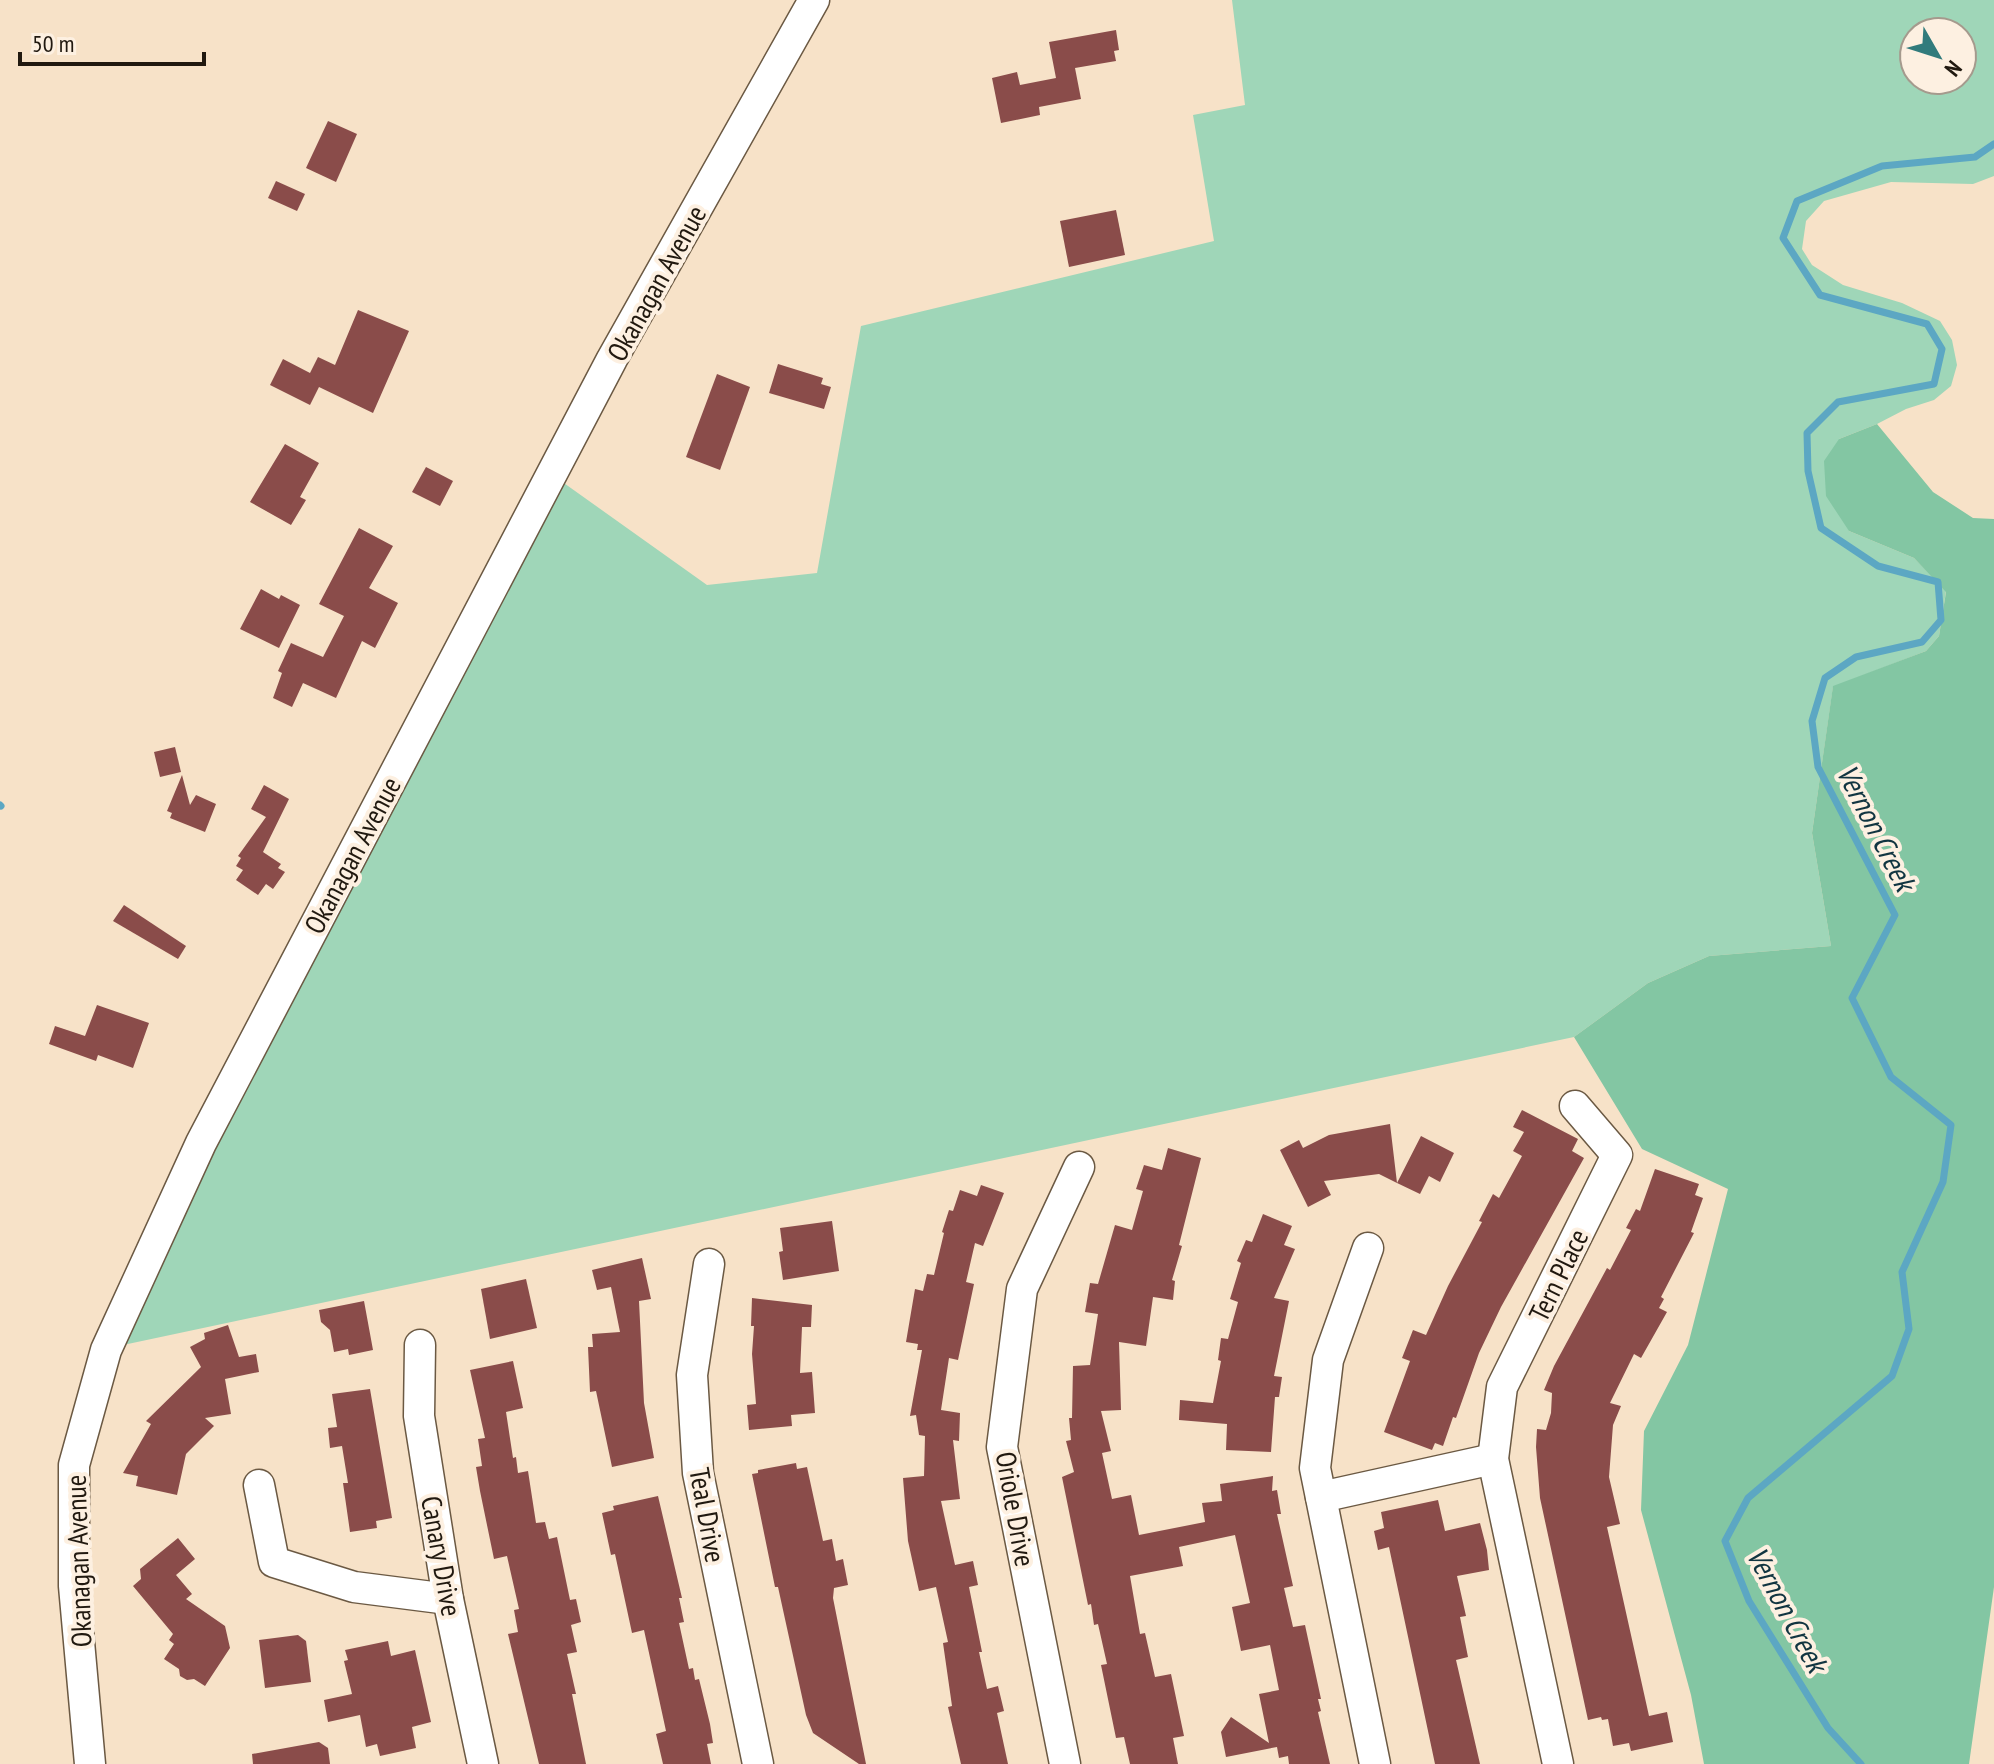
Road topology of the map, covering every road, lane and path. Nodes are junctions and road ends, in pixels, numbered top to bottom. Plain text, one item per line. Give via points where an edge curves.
1 (814, 0) edge
2 (1575, 1106) dead end
3 (1079, 1167) dead end
4 (1368, 1248) dead end
5 (709, 1264) dead end
6 (420, 1345) dead end
7 (1493, 1459) junction
8 (259, 1485) dead end
9 (1321, 1497) junction
10 (448, 1599) junction
11 (90, 1764) edge
12 (483, 1764) edge
13 (758, 1764) edge
14 (1065, 1764) edge
15 (1375, 1764) edge
16 (1558, 1764) edge

1 - 11 street, Okanagan Avenue via 612,359 201,1143 106,1350 74,1465 74,1586
2 - 7 street, Tern Place via 1617,1155 1502,1387
3 - 14 street, Oriole Drive via 1022,1289 1002,1447
4 - 9 street via 1328,1360 1315,1468
5 - 13 street, Teal Drive via 692,1375 698,1473
6 - 10 street, Canary Drive via 419,1416
7 - 9 street
7 - 16 street, Tern Place
8 - 10 street via 274,1562 354,1587
9 - 15 street
10 - 12 street, Canary Drive

